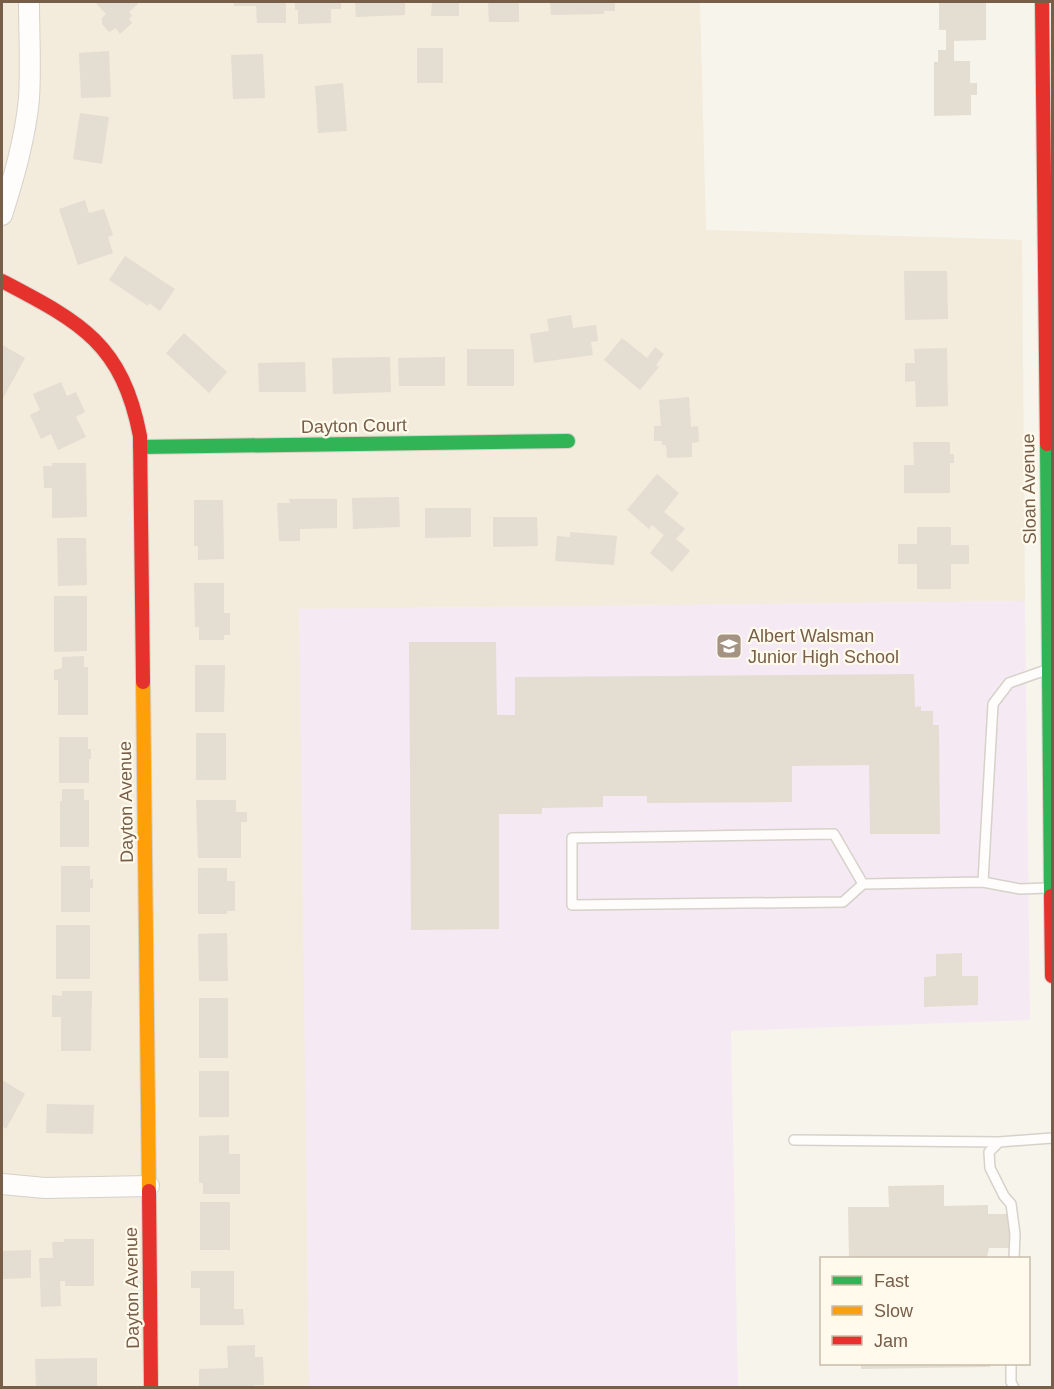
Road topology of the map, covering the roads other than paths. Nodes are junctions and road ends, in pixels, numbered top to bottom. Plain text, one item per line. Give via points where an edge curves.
1 (29, 2) edge
2 (1042, 2) edge
3 (2, 215) edge
4 (2, 281) edge
5 (568, 441) dead end
6 (141, 447) junction
7 (1050, 586) edge
8 (1049, 669) junction
9 (983, 882) junction
10 (863, 884) junction
11 (1052, 888) edge
12 (1053, 976) edge
13 (1053, 1138) edge
14 (794, 1140) dead end
15 (999, 1142) junction
16 (2, 1184) edge
17 (149, 1186) junction
18 (1014, 1257) edge
19 (1011, 1365) edge
20 (151, 1388) edge
21 (1014, 1388) edge

1 - 3 street via 26,120
2 - 7 street, Sloan Avenue
4 - 6 street, Dayton Avenue via 75,322 100,345 129,392
5 - 6 street, Dayton Court
6 - 17 street, Dayton Avenue
7 - 8 street, Sloan Avenue
8 - 9 lane via 1009,683 993,704
8 - 11 street, Sloan Avenue
9 - 10 lane
9 - 11 lane via 1020,889
10 - 10 lane via 843,902 572,905 572,838 834,834
11 - 12 street, Sloan Avenue
13 - 15 lane
14 - 15 lane
15 - 18 lane via 989,1152 990,1168 1011,1204
16 - 17 street via 45,1188
17 - 20 street, Dayton Avenue
19 - 21 lane

